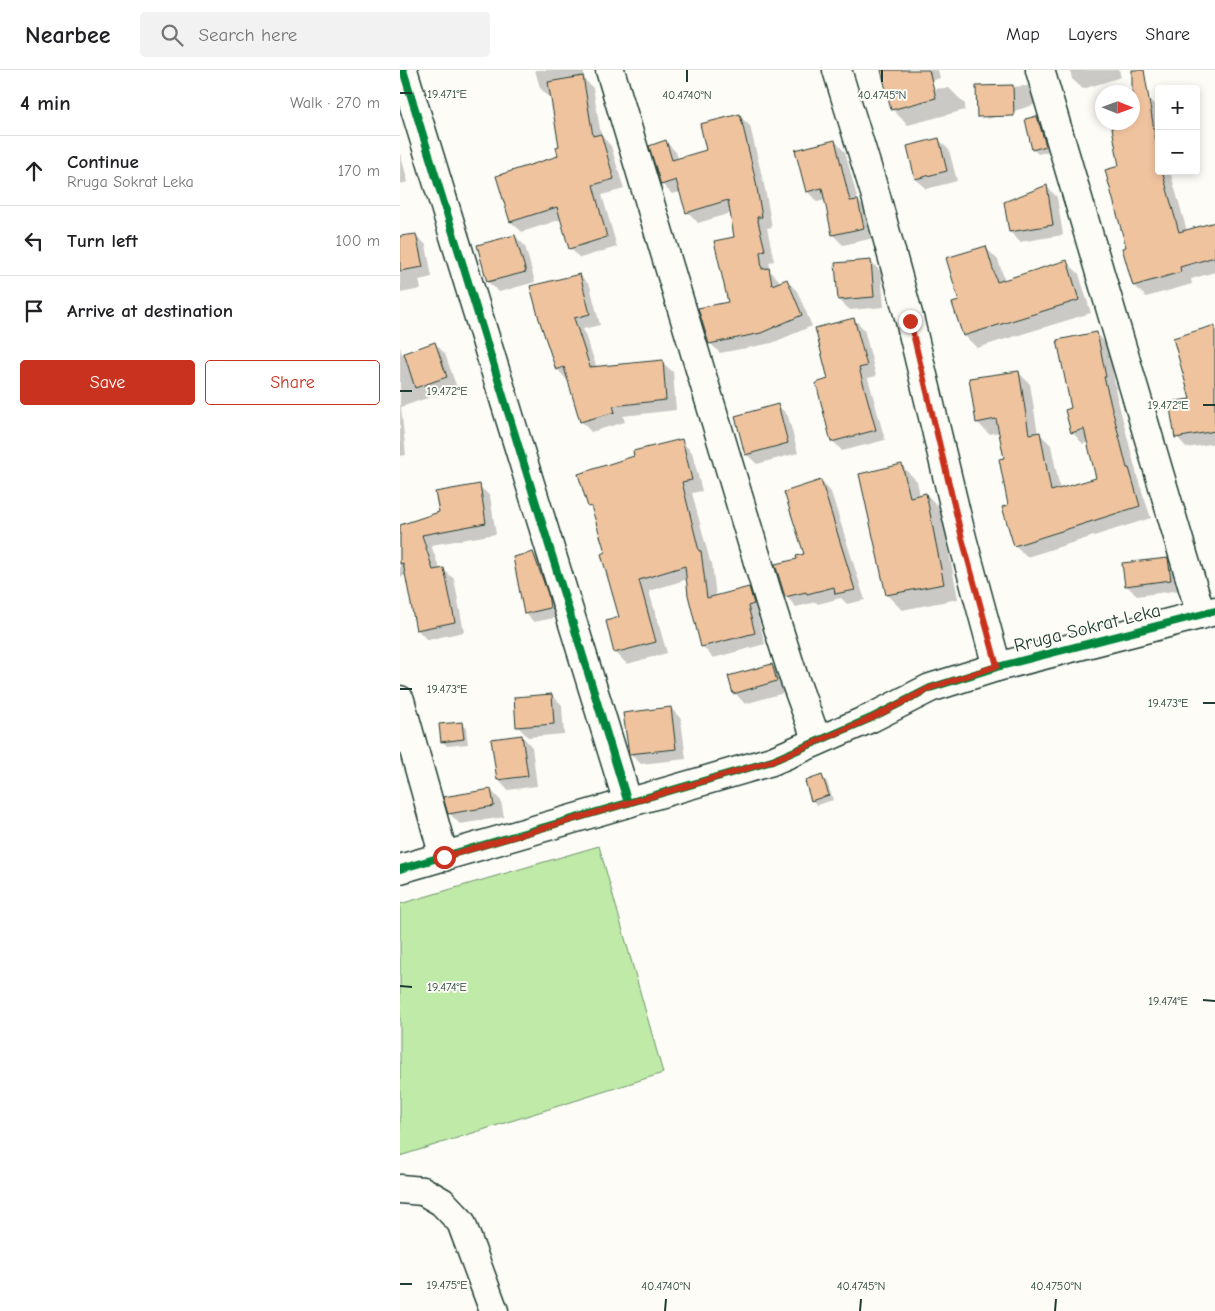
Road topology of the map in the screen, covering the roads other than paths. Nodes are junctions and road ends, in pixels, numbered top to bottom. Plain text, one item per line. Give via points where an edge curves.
1 (403, 70) edge
2 (610, 70) edge
3 (837, 70) edge
4 (1040, 70) edge
5 (1208, 613) edge
6 (997, 666) junction
7 (400, 700) edge
8 (817, 741) junction
9 (628, 803) junction
10 (444, 857) junction
11 (400, 869) edge
12 (400, 1189) edge
13 (494, 1311) edge

1 - 9 street
2 - 8 street via 770,602
3 - 6 street via 910,321 962,538
4 - 5 street
5 - 6 street, Rruga Sokrat Leka
6 - 8 street, Rruga Sokrat Leka via 930,688 872,718
7 - 10 street
8 - 9 street, Rruga Sokrat Leka via 763,764
9 - 10 street, Rruga Sokrat Leka
10 - 11 street, Rruga Sokrat Leka
12 - 13 street via 423,1191 442,1202 460,1222

